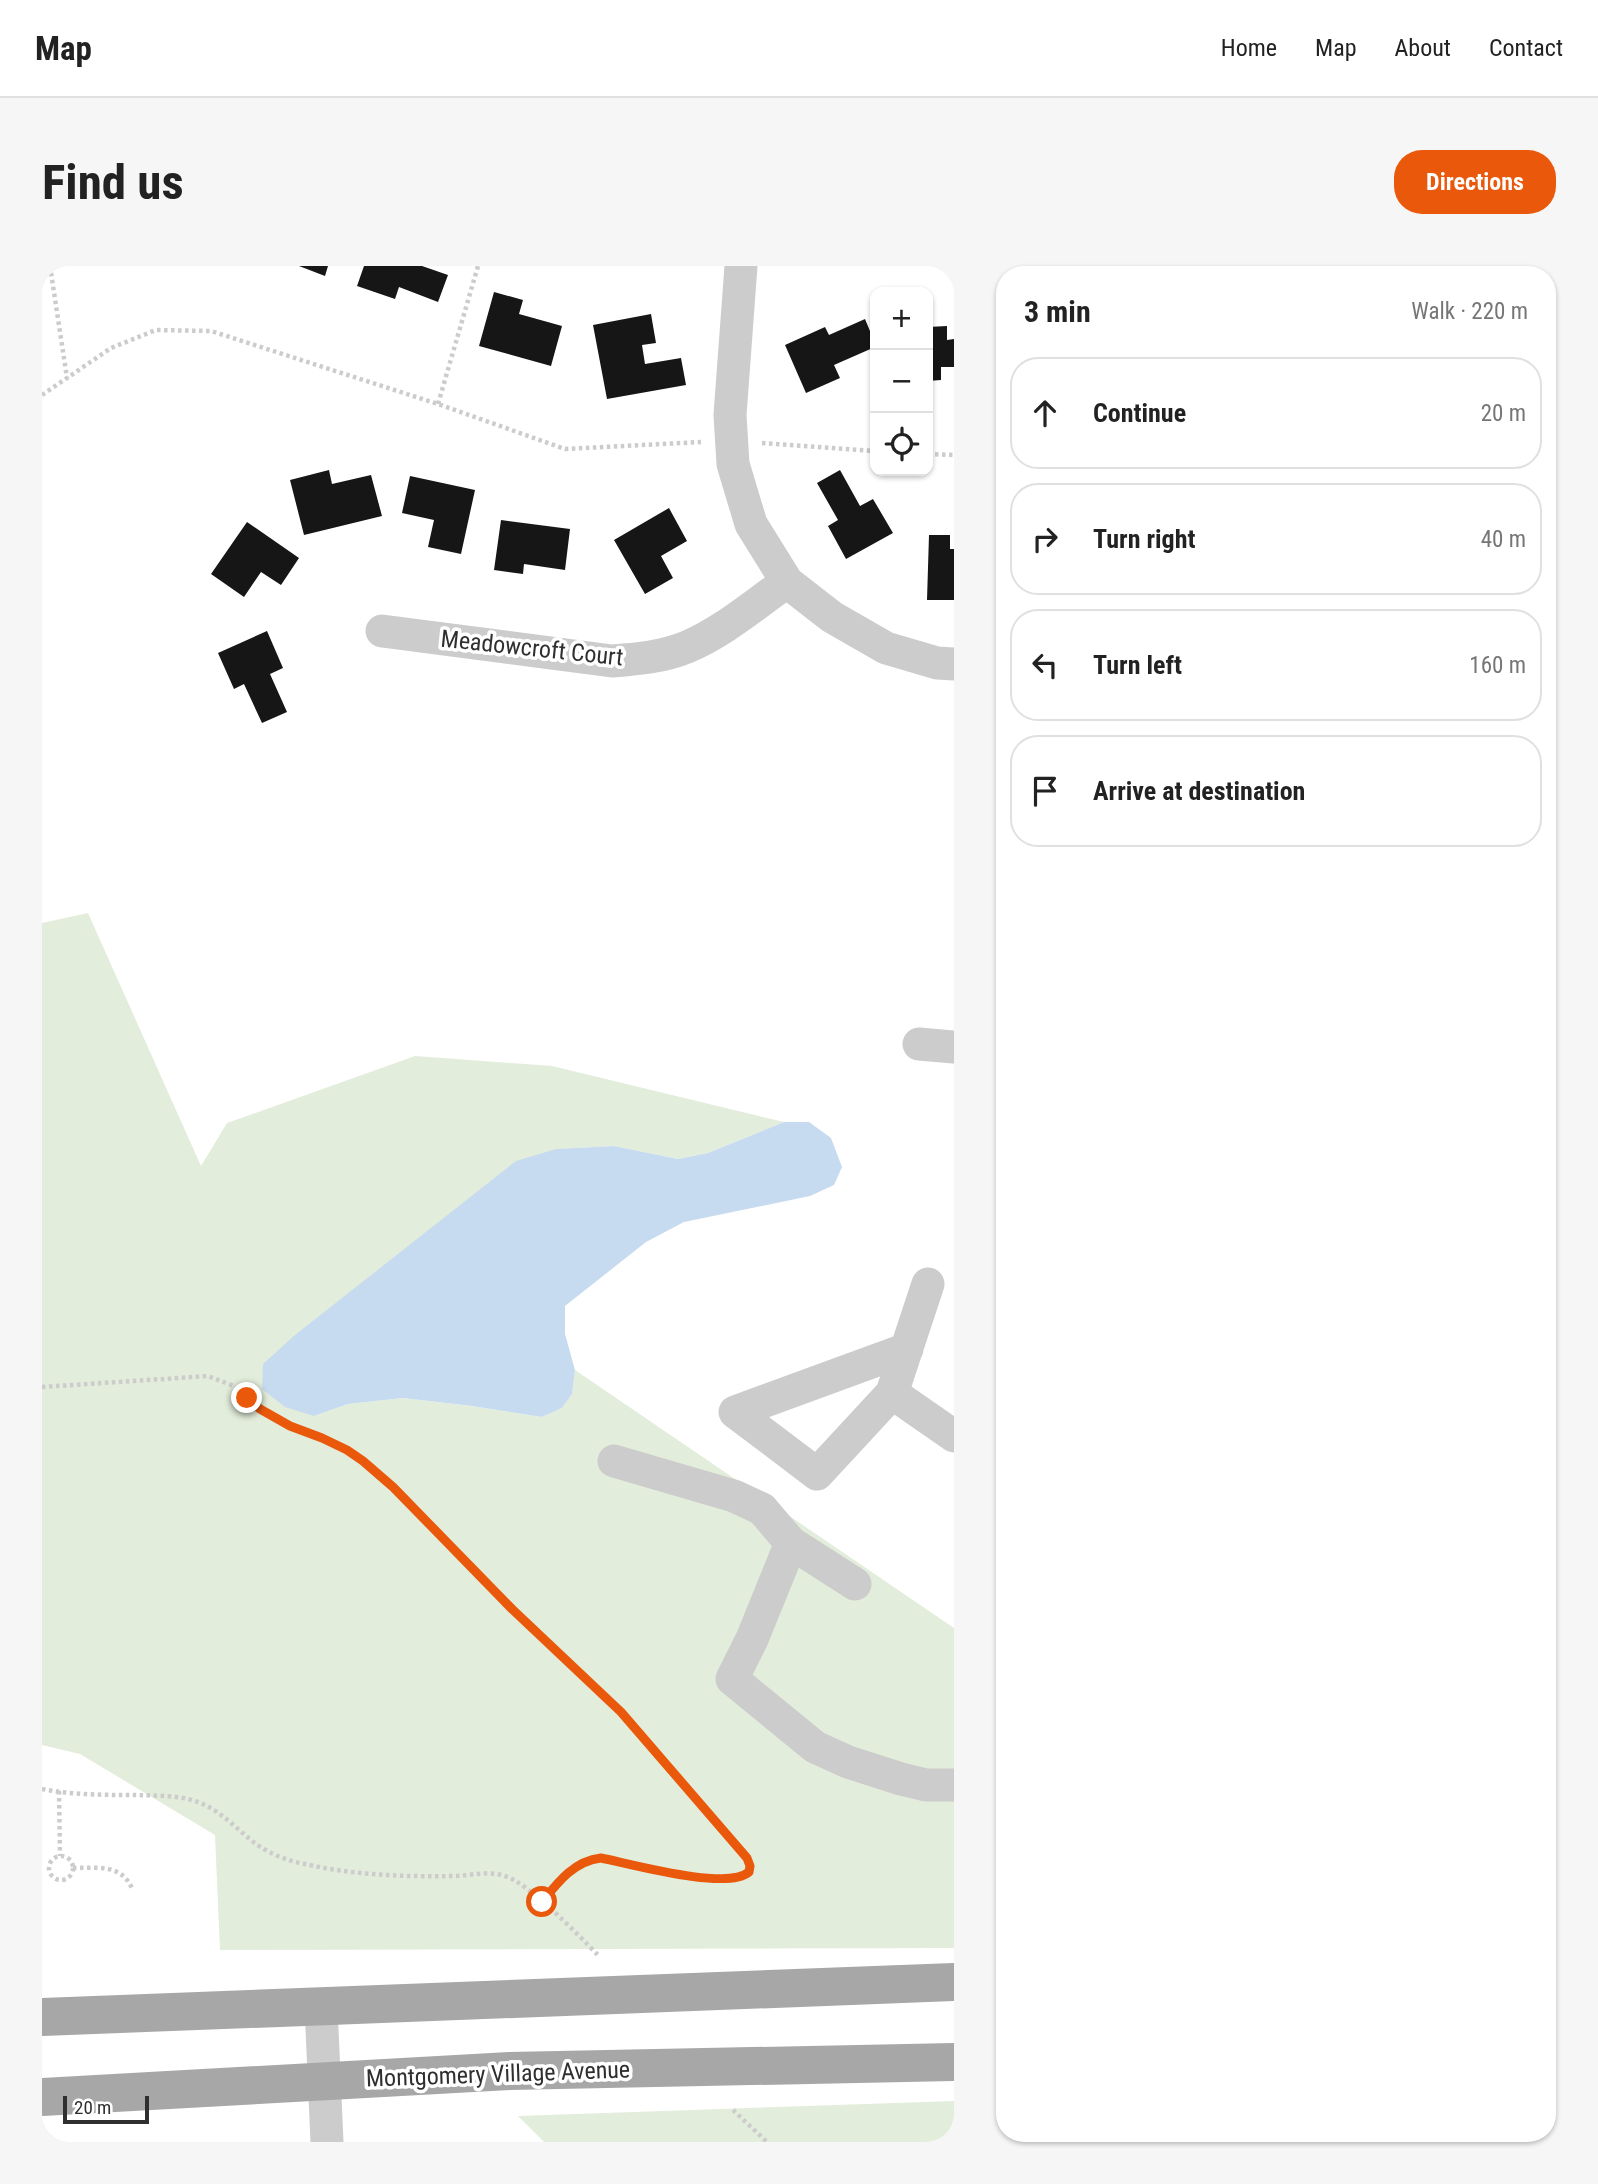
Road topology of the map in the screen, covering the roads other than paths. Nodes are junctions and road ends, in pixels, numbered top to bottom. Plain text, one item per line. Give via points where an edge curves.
1 (741, 266) edge
2 (787, 582) junction
3 (382, 631) dead end
4 (954, 664) edge
5 (919, 1044) dead end
6 (954, 1047) edge
7 (928, 1284) dead end
8 (906, 1349) junction
9 (892, 1393) junction
10 (954, 1412) edge
11 (954, 1436) edge
12 (614, 1461) dead end
13 (792, 1543) junction
14 (855, 1584) dead end
15 (954, 1785) edge
16 (954, 1982) edge
17 (321, 2006) junction
18 (42, 2017) edge
19 (954, 2062) edge
20 (324, 2082) junction
21 (42, 2097) edge
22 (327, 2142) edge

1 - 2 street via 730,415 733,464 751,524
2 - 3 street, Meadowcroft Court via 687,648 651,657 612,661
2 - 4 street via 832,617 886,648
5 - 6 street
7 - 8 street
8 - 9 street
8 - 9 street via 735,1412 817,1474
9 - 10 street
9 - 11 street
12 - 13 street via 734,1496 762,1509
13 - 14 street
13 - 15 street via 732,1679 815,1747 926,1786
16 - 17 main road
17 - 18 main road
17 - 20 street
19 - 20 main road, Montgomery Village Avenue via 510,2071
20 - 21 main road, Montgomery Village Avenue
20 - 22 street

